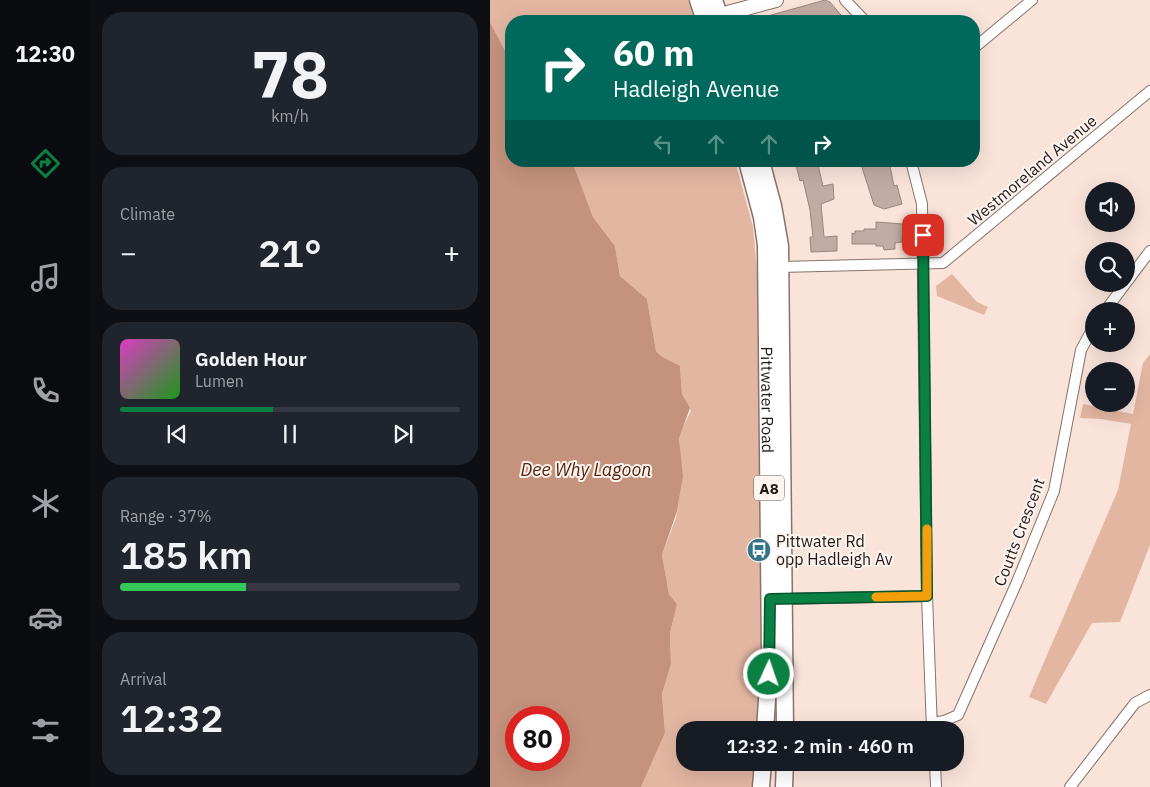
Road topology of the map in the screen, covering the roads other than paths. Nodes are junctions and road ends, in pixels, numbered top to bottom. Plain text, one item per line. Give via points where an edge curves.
1 (698, 0) edge
2 (776, 0) edge
3 (846, 0) edge
4 (1032, 0) edge
5 (713, 15) edge
6 (860, 15) edge
7 (980, 43) edge
8 (1150, 91) edge
9 (749, 167) edge
10 (763, 167) edge
11 (912, 167) edge
12 (1150, 251) edge
13 (924, 265) junction
14 (780, 266) junction
15 (1112, 302) edge
16 (1085, 343) edge
17 (927, 596) junction
18 (777, 599) junction
19 (1150, 696) edge
20 (766, 721) edge
21 (784, 721) edge
22 (932, 721) edge
23 (944, 721) edge
24 (762, 771) edge
25 (785, 771) edge
26 (935, 771) edge
27 (761, 787) edge
28 (784, 787) edge
29 (936, 787) edge
30 (1070, 787) edge

1 - 5 highway
2 - 5 main road
3 - 6 street
4 - 7 street
8 - 13 street, Westmoreland Avenue via 943,263
9 - 18 highway, Pittwater Road / A8 via 766,245
10 - 14 highway, Pittwater Road / A8 via 777,224
11 - 13 street via 922,204
12 - 15 street
13 - 14 street, Westmoreland Avenue
13 - 17 street
14 - 18 highway, Pittwater Road / A8
16 - 23 street, Coutts Crescent via 1054,490 958,715
17 - 18 street
17 - 22 street
18 - 20 highway, Pittwater Road / A8
18 - 21 highway, Pittwater Road / A8
19 - 30 street via 1135,703
24 - 27 highway
25 - 28 highway
26 - 29 street

